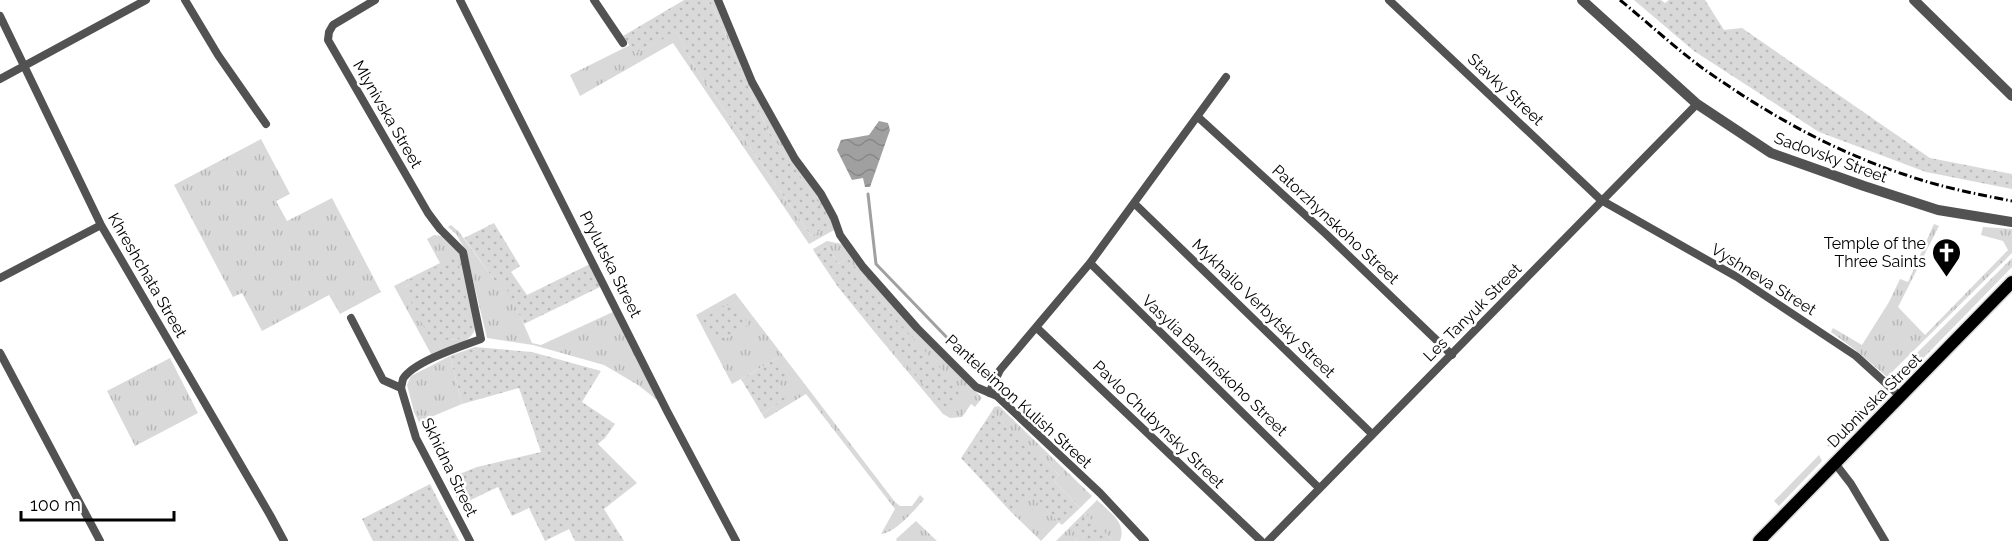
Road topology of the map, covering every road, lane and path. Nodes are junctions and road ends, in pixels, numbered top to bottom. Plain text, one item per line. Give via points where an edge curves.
1 (146, 0) edge
2 (185, 0) edge
3 (375, 0) edge
4 (460, 0) edge
5 (594, 0) edge
6 (718, 0) edge
7 (1389, 0) edge
8 (1582, 0) edge
9 (1914, 0) edge
10 (0, 16) edge
11 (623, 44) dead end
12 (24, 67) junction
13 (1226, 78) dead end
14 (0, 79) edge
15 (2012, 96) edge
16 (1697, 105) junction
17 (1198, 117) junction
18 (266, 124) dead end
19 (1601, 200) junction
20 (1135, 204) junction
21 (2012, 222) edge
22 (101, 225) junction
23 (1090, 263) junction
24 (0, 278) edge
25 (2012, 282) edge
26 (351, 318) dead end
27 (1037, 328) junction
28 (0, 353) edge
29 (1452, 355) junction
30 (401, 388) junction
31 (989, 393) junction
32 (1901, 397) junction
33 (1372, 434) junction
34 (1834, 462) junction
35 (1319, 488) junction
36 (100, 541) edge
37 (284, 541) edge
38 (470, 541) edge
39 (736, 541) edge
40 (1145, 541) edge
41 (1261, 541) edge
42 (1268, 541) edge
43 (1759, 541) edge
44 (1885, 541) edge

1 - 12 street
2 - 18 street
3 - 30 street, Mlynivska Street via 333,25 328,40 428,213 463,252 481,339 416,367 403,379
4 - 39 street, Prylutska Street
5 - 11 street
6 - 31 street, Panteleimon Kulish Street via 752,82 795,159 821,194 840,236 917,328 976,387
7 - 19 street, Stavky Street
8 - 16 street, Sadovsky Street
9 - 15 street
10 - 12 street, Khreshchata Street
12 - 14 street
12 - 22 street, Khreshchata Street
13 - 17 street
16 - 19 street, Les Tanyuk Street
16 - 21 street, Sadovsky Street via 1771,153 1938,210
17 - 20 street
17 - 29 street, Patorzhynskoho Street
19 - 29 street, Les Tanyuk Street
19 - 32 street, Vyshneva Street via 1747,284 1856,356
20 - 23 street
20 - 33 street, Mykhailo Verbytsky Street
22 - 24 street
22 - 37 street, Khreshchata Street
23 - 27 street
23 - 35 street, Vasylia Barvinskoho Street
25 - 32 main road, Dubnivska Street
26 - 30 street via 382,380
27 - 31 street via 1000,370
27 - 41 street, Pavlo Chubynsky Street
28 - 36 street
29 - 33 street, Les Tanyuk Street
30 - 38 street, Skhidna Street via 416,438
31 - 40 street, Panteleimon Kulish Street via 997,396 1100,493
32 - 34 main road, Dubnivska Street
33 - 35 street, Les Tanyuk Street
34 - 43 main road, Dubnivska Street
34 - 44 street
35 - 42 street, Les Tanyuk Street

